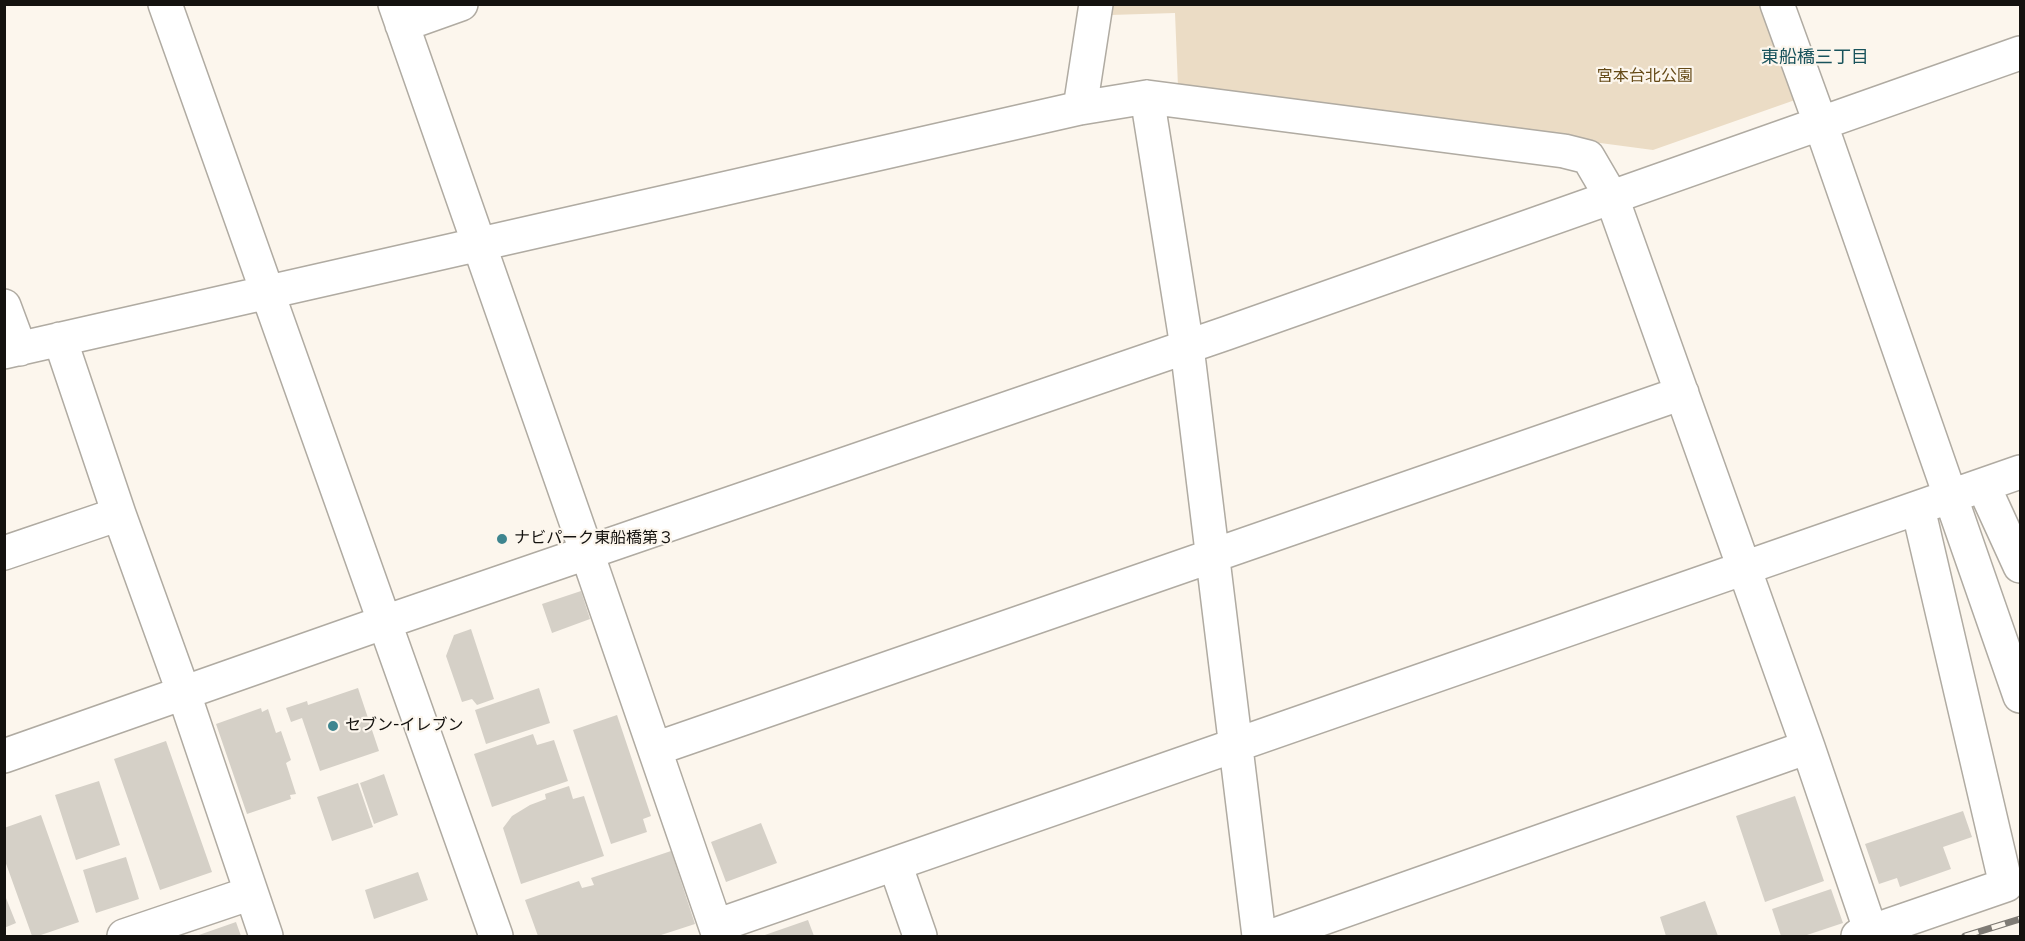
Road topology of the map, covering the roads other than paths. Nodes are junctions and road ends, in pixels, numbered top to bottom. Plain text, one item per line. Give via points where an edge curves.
1 (165, 4) edge
2 (461, 4) edge
3 (1096, 4) edge
4 (1777, 4) edge
5 (398, 15) edge
6 (2020, 53) edge
7 (1147, 97) junction
8 (1080, 108) junction
9 (1821, 125) junction
10 (1612, 198) junction
11 (478, 245) junction
12 (268, 292) junction
13 (4, 306) edge
14 (60, 339) junction
15 (1187, 346) junction
16 (12, 351) edge
17 (1682, 393) junction
18 (2020, 472) edge
19 (1983, 485) junction
20 (1952, 496) junction
21 (1918, 508) junction
22 (119, 514) junction
23 (4, 553) edge
24 (587, 553) junction
25 (1212, 557) junction
26 (2020, 566) edge
27 (1744, 568) junction
28 (385, 622) junction
29 (184, 694) junction
30 (2020, 696) edge
31 (1234, 746) junction
32 (1808, 747) junction
33 (655, 749) junction
34 (4, 756) edge
35 (895, 864) junction
36 (251, 893) junction
37 (717, 931) edge
38 (1864, 934) edge
39 (124, 936) edge
40 (266, 936) edge
41 (496, 936) edge
42 (920, 936) edge
43 (1259, 936) edge
44 (1272, 936) edge

1 - 12 street
2 - 5 street
3 - 8 street
4 - 9 street
5 - 11 street
6 - 9 street
7 - 8 street
7 - 10 street via 1564,151 1588,157
7 - 15 street
8 - 11 street
9 - 10 street
9 - 20 street
10 - 15 street
10 - 17 street
11 - 12 street
11 - 24 street
12 - 14 street
12 - 28 street
13 - 16 street
14 - 16 street
14 - 22 street
15 - 24 street
15 - 25 street
17 - 25 street
17 - 27 street
18 - 19 street
19 - 20 street
19 - 26 street
20 - 21 street
20 - 30 street
21 - 27 street
21 - 38 street via 2006,885
22 - 23 street
22 - 29 street
24 - 28 street
24 - 33 street
25 - 31 street
25 - 33 street
27 - 31 street
27 - 32 street
28 - 29 street
28 - 41 street
29 - 34 street
29 - 36 street
31 - 35 street
31 - 43 street
32 - 38 street
32 - 44 street
33 - 37 street
35 - 37 street
35 - 42 street
36 - 39 street
36 - 40 street

